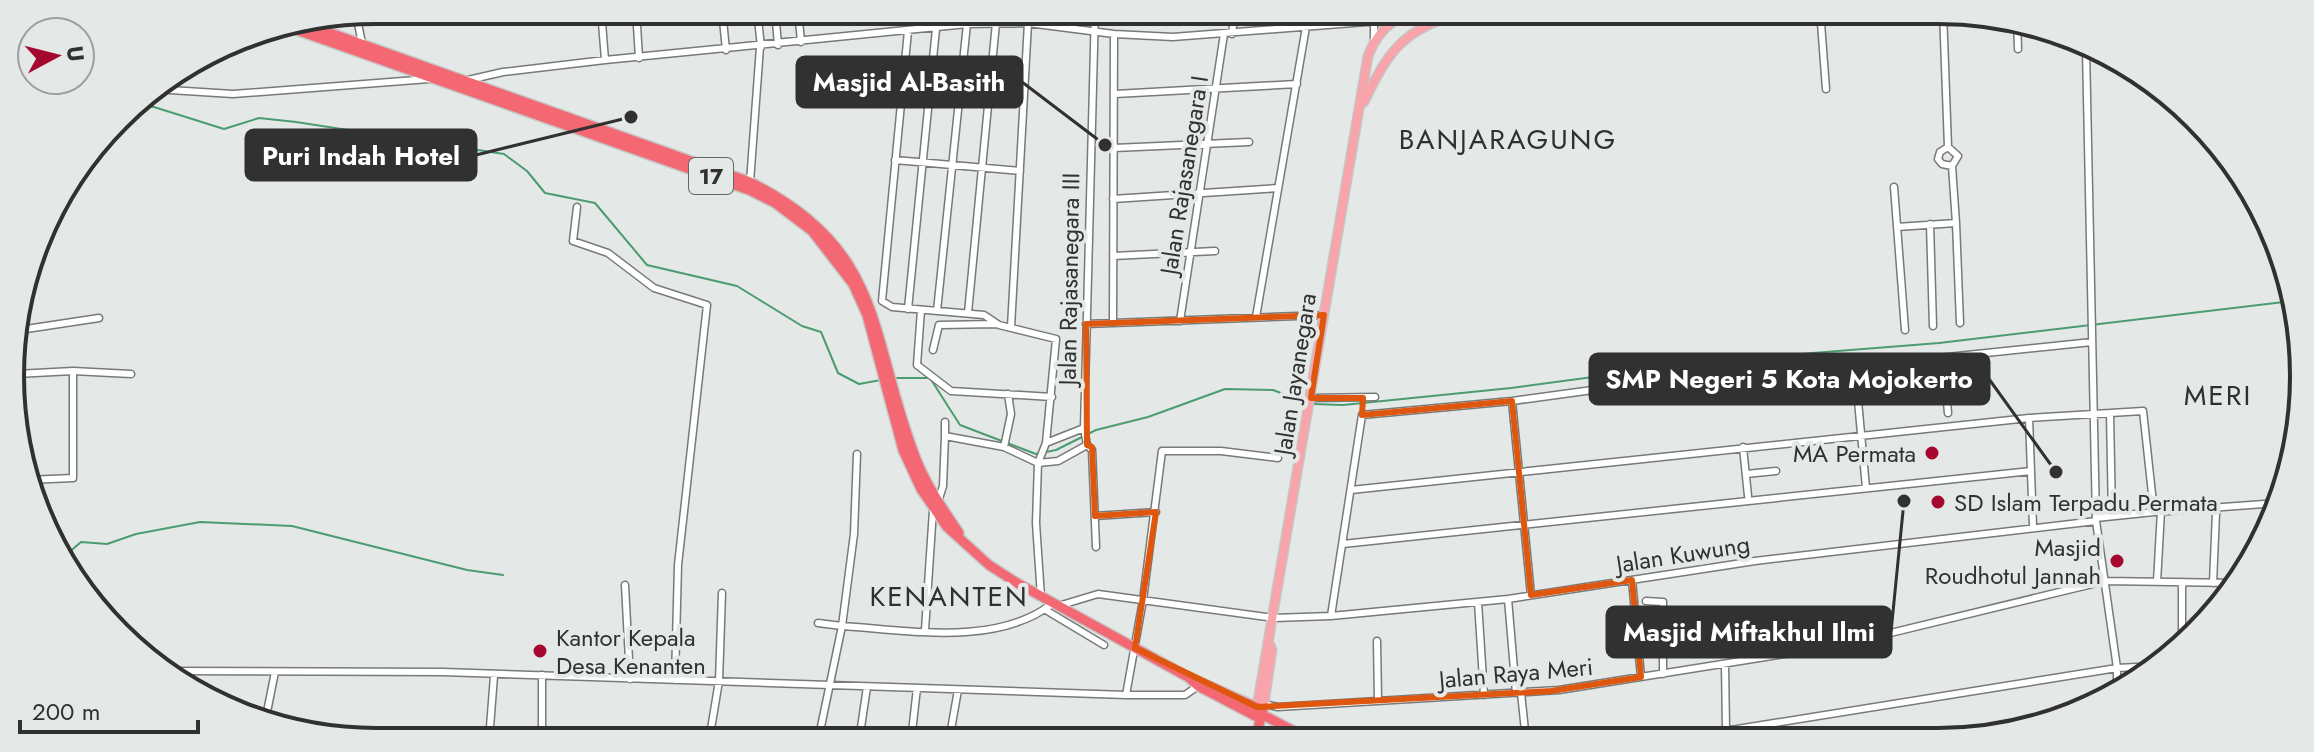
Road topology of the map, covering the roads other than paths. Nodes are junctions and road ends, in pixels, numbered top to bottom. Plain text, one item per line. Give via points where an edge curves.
1 (602, 24) edge
2 (637, 24) edge
3 (723, 24) edge
4 (758, 24) edge
5 (776, 24) edge
6 (799, 24) edge
7 (967, 24) joint
8 (996, 24) edge
9 (1028, 24) edge
10 (1036, 24) edge
11 (1094, 24) edge
12 (1233, 24) edge
13 (1346, 24) edge
14 (1373, 24) edge
15 (1389, 24) edge
16 (1419, 24) edge
17 (1434, 24) edge
18 (1821, 24) edge
19 (1943, 24) edge
20 (358, 25) edge
21 (1306, 27) junction
22 (319, 29) edge
23 (936, 29) junction
24 (1419, 30) junction
25 (908, 31) junction
26 (1093, 31) junction
27 (303, 32) edge
28 (2017, 33) edge
29 (1114, 34) junction
30 (1224, 34) junction
31 (1232, 34) junction
32 (801, 42) junction
33 (1374, 42) junction
34 (362, 43) junction
35 (778, 45) junction
36 (760, 47) junction
37 (2018, 49) dead end
38 (726, 50) junction
39 (1368, 56) junction
40 (2086, 57) edge
41 (639, 58) junction
42 (605, 60) junction
43 (1382, 64) junction
44 (438, 75) junction
45 (467, 81) junction
46 (1297, 84) junction
47 (455, 86) junction
48 (1826, 89) dead end
49 (171, 90) edge
50 (1215, 90) junction
51 (1115, 94) junction
52 (1361, 109) junction
53 (1206, 142) junction
54 (1249, 142) dead end
55 (1948, 147) junction
56 (1114, 148) junction
57 (895, 160) junction
58 (923, 161) junction
59 (952, 164) junction
60 (1952, 166) junction
61 (982, 167) junction
62 (1020, 171) junction
63 (750, 182) junction
64 (1894, 187) dead end
65 (1278, 188) junction
66 (1197, 196) junction
67 (1113, 199) junction
68 (577, 207) dead end
69 (1956, 223) junction
70 (1930, 224) junction
71 (1897, 227) junction
72 (1189, 251) junction
73 (1215, 251) dead end
74 (1113, 256) junction
75 (908, 309) junction
76 (921, 310) junction
77 (937, 311) junction
78 (968, 313) junction
79 (1324, 315) junction
80 (1256, 317) junction
81 (99, 318) dead end
82 (1180, 321) junction
83 (1113, 323) junction
84 (1960, 323) dead end
85 (997, 324) junction
86 (1086, 324) junction
87 (1933, 326) dead end
88 (1011, 327) junction
89 (27, 329) edge
90 (1905, 330) dead end
91 (2092, 339) junction
92 (933, 350) dead end
93 (1943, 358) junction
94 (1881, 365) junction
95 (885, 367) junction
96 (1855, 368) junction
97 (73, 371) junction
98 (24, 374) edge
99 (131, 374) dead end
100 (1008, 394) junction
101 (1052, 397) junction
102 (1375, 397) dead end
103 (1884, 397) dead end
104 (1311, 399) junction
105 (1363, 400) junction
106 (1512, 401) junction
107 (1362, 413) junction
108 (1948, 413) dead end
109 (2110, 413) junction
110 (2093, 414) junction
111 (2029, 418) junction
112 (945, 422) dead end
113 (1084, 430) junction
114 (1861, 435) junction
115 (945, 436) junction
116 (1086, 443) junction
117 (1004, 446) junction
118 (1045, 447) junction
119 (1743, 447) junction
120 (857, 454) dead end
121 (1278, 458) dead end
122 (1040, 461) junction
123 (1519, 470) junction
124 (1776, 471) dead end
125 (2031, 471) junction
126 (1746, 474) junction
127 (40, 479) edge
128 (1866, 488) junction
129 (1351, 490) junction
130 (1748, 496) dead end
131 (2266, 504) edge
132 (935, 506) junction
133 (1156, 512) junction
134 (2157, 512) junction
135 (2216, 513) dead end
136 (1095, 516) junction
137 (2112, 516) junction
138 (2096, 520) junction
139 (1524, 524) junction
140 (2033, 526) junction
141 (1343, 544) junction
142 (1096, 547) dead end
143 (1632, 580) junction
144 (2105, 581) junction
145 (2157, 582) junction
146 (2182, 582) junction
147 (2213, 583) junction
148 (2222, 583) edge
149 (625, 585) dead end
150 (722, 593) dead end
151 (1531, 595) junction
152 (1041, 597) junction
153 (1508, 599) junction
154 (1143, 600) junction
155 (1646, 601) dead end
156 (1478, 602) junction
157 (1051, 606) junction
158 (1331, 616) junction
159 (1274, 618) junction
160 (818, 623) dead end
161 (842, 626) junction
162 (925, 630) junction
163 (2182, 630) edge
164 (1377, 641) dead end
165 (1104, 645) dead end
166 (1135, 648) junction
167 (1725, 664) junction
168 (2137, 667) edge
169 (2117, 668) junction
170 (184, 671) edge
171 (275, 672) junction
172 (1663, 674) junction
173 (542, 675) junction
174 (494, 676) junction
175 (1186, 676) junction
176 (1641, 677) junction
177 (630, 679) junction
178 (2117, 679) edge
179 (675, 680) junction
180 (719, 681) junction
181 (829, 686) junction
182 (1198, 686) junction
183 (867, 687) junction
184 (917, 688) junction
185 (958, 690) junction
186 (1518, 693) junction
187 (1126, 695) junction
188 (1484, 695) junction
189 (1378, 701) junction
190 (267, 710) edge
191 (1261, 718) edge
192 (491, 728) edge
193 (542, 728) edge
194 (711, 728) edge
195 (821, 728) edge
196 (861, 728) edge
197 (912, 728) edge
198 (951, 728) edge
199 (1284, 728) edge
200 (1524, 728) edge
201 (1726, 728) edge
202 (1739, 728) edge

1 - 42 street
2 - 41 street
3 - 38 street
4 - 36 street
5 - 35 street
6 - 32 street
7 - 23 street
7 - 59 street
8 - 61 street
9 - 62 street
10 - 26 street
11 - 26 street, Jalan Rajasanegara III
12 - 31 street
13 - 21 street
14 - 33 street
15 - 33 main road, Jalan Jayanegara
16 - 24 main road
17 - 24 main road, Jalan Jayanegara
18 - 48 street
19 - 55 street
20 - 34 street
21 - 31 street
21 - 46 street
22 - 34 highway, 17
23 - 25 street
23 - 58 street
24 - 43 main road, Jalan Jayanegara
25 - 32 street
25 - 57 street
26 - 29 street
26 - 86 street, Jalan Rajasanegara III
27 - 44 highway, 17
28 - 37 street
29 - 30 street
29 - 51 street
30 - 31 street
30 - 50 street, Jalan Rajasanegara I
32 - 35 street
33 - 39 main road, Jalan Jayanegara
34 - 44 highway, 17
35 - 36 street
36 - 38 street
36 - 63 street
38 - 41 street
39 - 43 main road
39 - 52 main road, Jalan Jayanegara
40 - 91 street
41 - 42 street
42 - 45 street
43 - 52 main road, Jalan Jayanegara
44 - 45 highway, 17
44 - 47 highway, 17
44 - 49 street via 233,94
45 - 47 street
45 - 63 highway, 17
46 - 50 street
46 - 65 street
47 - 95 highway, 17 via 775,203 812,231 844,270
50 - 51 street
50 - 53 street, Jalan Rajasanegara I
51 - 56 street
52 - 79 main road, Jalan Jayanegara
53 - 54 street
53 - 56 street
53 - 66 street, Jalan Rajasanegara I
55 - 60 street via 1958,156
55 - 60 street via 1938,159
56 - 67 street
57 - 58 street
57 - 75 street via 881,296 888,306
58 - 59 street
58 - 75 street
59 - 61 street
59 - 77 street
60 - 69 street
61 - 62 street
61 - 78 street
62 - 88 street
63 - 95 highway, 17 via 800,210 850,264 871,304
64 - 71 street
65 - 66 street
65 - 80 street
66 - 67 street
66 - 72 street, Jalan Rajasanegara I
67 - 74 street
68 - 179 street via 575,242 608,253 654,288 707,305 677,575
69 - 70 street
69 - 84 street
70 - 71 street
70 - 87 street
71 - 90 street
72 - 73 street
72 - 74 street
72 - 82 street, Jalan Rajasanegara I
74 - 83 street
75 - 76 street
76 - 77 street
76 - 100 street via 917,365 951,391
77 - 78 street
78 - 85 street
79 - 80 street
79 - 104 main road, Jalan Jayanegara
80 - 82 street
81 - 89 street
82 - 83 street
83 - 86 street
85 - 88 street
85 - 92 street via 939,325
86 - 113 street, Jalan Rajasanegara III
88 - 101 street via 1056,339
91 - 93 street
91 - 110 street
93 - 94 street
93 - 108 street
94 - 96 street
94 - 103 street
95 - 132 highway, 17
96 - 106 street via 1736,379 1717,373
96 - 114 street
97 - 98 street
97 - 99 street
97 - 127 street via 73,478
100 - 101 street
100 - 117 street via 1011,414
101 - 118 street
102 - 105 street
104 - 105 street
104 - 159 main road, Jalan Jayanegara
105 - 107 street
106 - 107 street
106 - 123 street
107 - 129 street
109 - 110 street
109 - 134 street via 2144,412
109 - 137 street
110 - 111 street
110 - 138 street
111 - 114 street
111 - 125 street
112 - 115 street
113 - 116 street, Jalan Rajasanegara III
113 - 118 street
114 - 119 street
114 - 128 street
115 - 117 street
115 - 132 street via 943,486
116 - 122 street via 1058,461
116 - 136 street, Jalan Rajasanegara III via 1092,450
117 - 122 street
118 - 122 street
119 - 123 street
119 - 126 street
120 - 161 street
121 - 133 street via 1165,449 1160,455
122 - 152 street via 1036,515
123 - 129 street
123 - 139 street
124 - 126 street
125 - 128 street
125 - 140 street
126 - 130 street
128 - 139 street
129 - 141 street
131 - 134 street, Jalan Kuwung
132 - 152 highway, 17 via 989,565
132 - 162 street
133 - 136 street
133 - 154 street
134 - 137 street, Jalan Kuwung
134 - 145 street
135 - 147 street
136 - 142 street, Jalan Rajasanegara III
137 - 138 street, Jalan Kuwung
138 - 140 street, Jalan Kuwung
138 - 144 street
139 - 141 street
139 - 151 street
140 - 143 street, Jalan Kuwung
141 - 158 street
143 - 151 street, Jalan Kuwung
143 - 176 street
144 - 145 street, Jalan Raya Meri
144 - 167 street, Jalan Raya Meri via 1854,643
144 - 169 street
145 - 146 street, Jalan Raya Meri
146 - 147 street, Jalan Raya Meri
146 - 163 street
147 - 148 street, Jalan Raya Meri
149 - 177 street
150 - 180 street
151 - 153 street, Jalan Kuwung
152 - 157 highway, 17
153 - 156 street, Jalan Kuwung
153 - 186 street
154 - 157 street, Jalan Kuwung via 1098,594
154 - 159 street, Jalan Kuwung
154 - 166 street
155 - 172 street via 1663,602
156 - 158 street, Jalan Kuwung
156 - 188 street
157 - 162 street, Jalan Kuwung via 995,629
157 - 165 street
157 - 166 highway, 17
158 - 159 street, Jalan Kuwung
159 - 191 main road, Jalan Jayanegara via 1265,649
160 - 161 street, Jalan Kuwung
161 - 162 street, Jalan Kuwung
161 - 181 street
164 - 189 street
166 - 175 highway, 17
166 - 187 street
167 - 172 street, Jalan Raya Meri
167 - 201 street
168 - 169 street
169 - 178 street
169 - 202 street
170 - 171 street
171 - 174 street
171 - 190 street
172 - 176 street, Jalan Raya Meri
173 - 174 street
173 - 177 street
173 - 193 street
174 - 192 street
175 - 182 highway, 17
175 - 191 highway, 17
176 - 186 street, Jalan Raya Meri
177 - 179 street
179 - 180 street
180 - 181 street
180 - 194 street
181 - 183 street
181 - 195 street
182 - 187 street via 1185,695
182 - 191 highway, 17
183 - 184 street
183 - 196 street
184 - 185 street
184 - 197 street
185 - 187 street
185 - 198 street
186 - 188 street, Jalan Raya Meri
186 - 200 street
188 - 189 street, Jalan Raya Meri
189 - 191 street, Jalan Raya Meri
191 - 199 highway, 17

